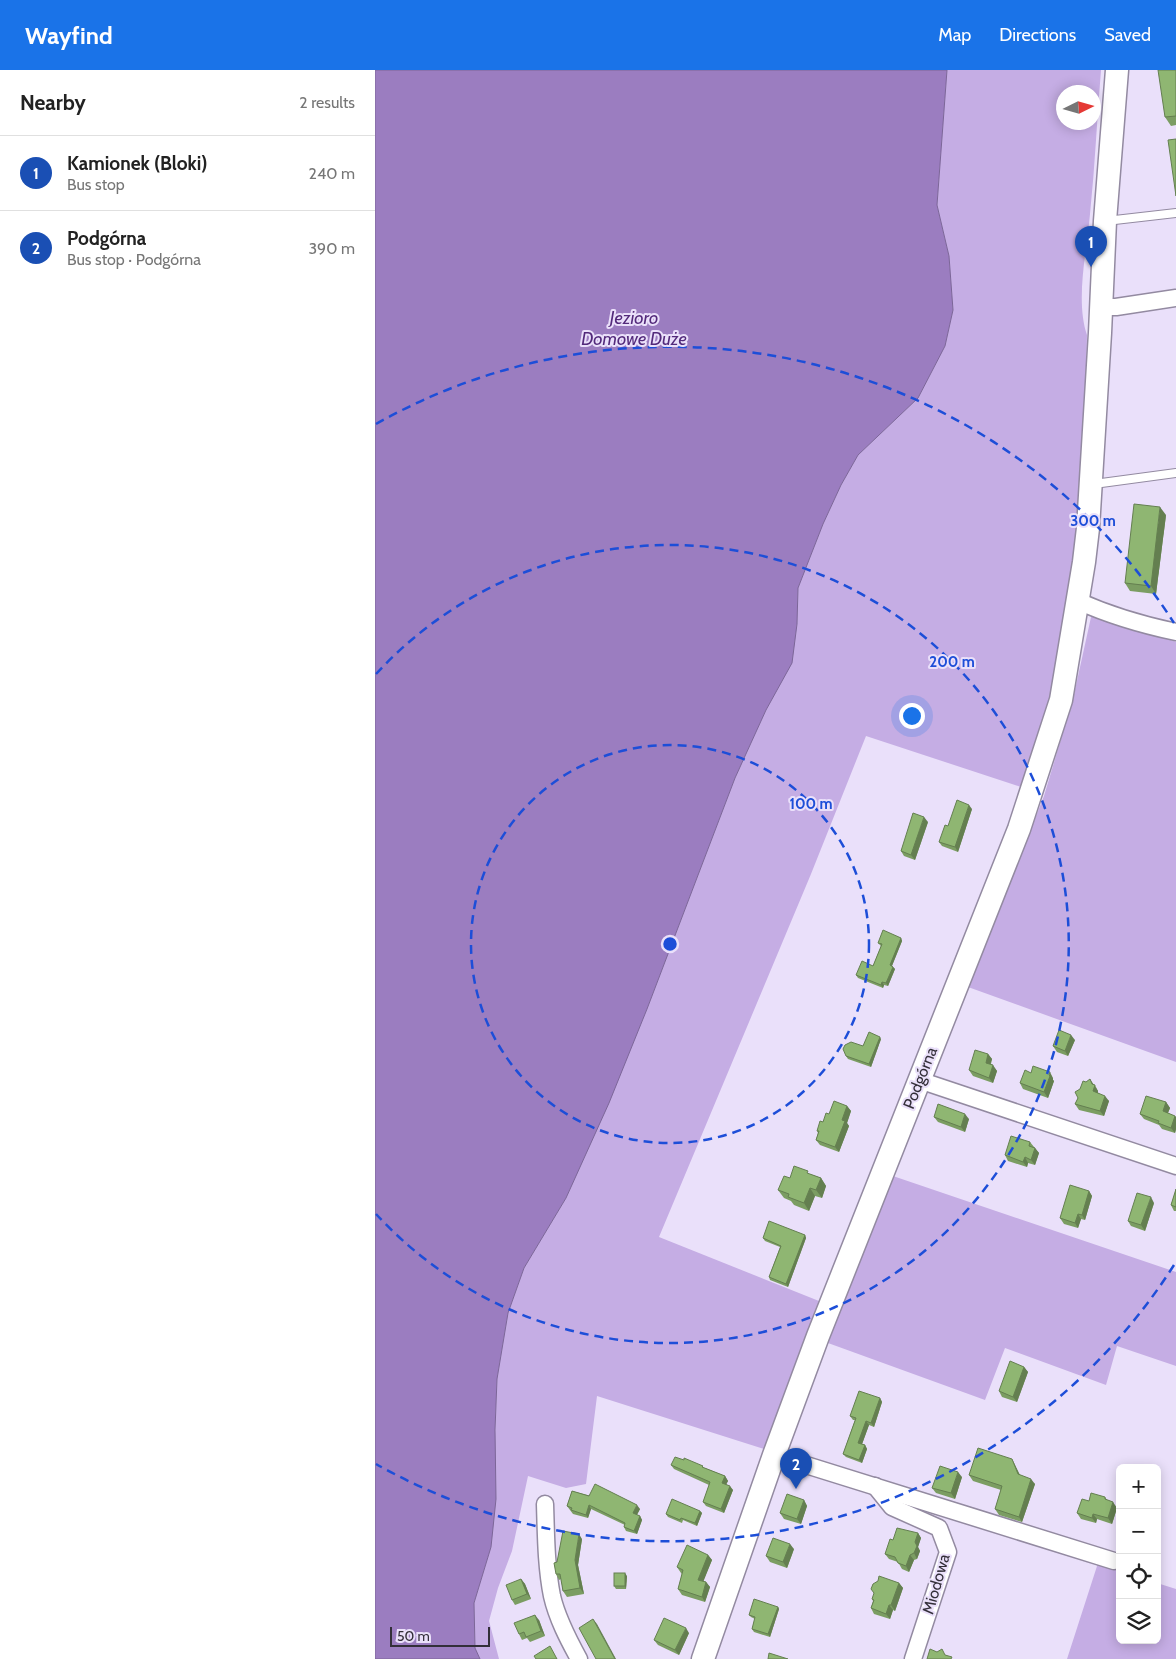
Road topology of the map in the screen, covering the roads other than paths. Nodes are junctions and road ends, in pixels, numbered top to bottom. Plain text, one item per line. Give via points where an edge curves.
1 (1117, 70) edge
2 (1176, 213) edge
3 (1105, 221) junction
4 (1176, 298) edge
5 (1100, 307) junction
6 (1176, 473) edge
7 (1090, 485) junction
8 (1078, 601) junction
9 (1176, 632) edge
10 (919, 1080) junction
11 (1176, 1166) edge
12 (774, 1455) junction
13 (875, 1486) junction
14 (545, 1504) dead end
15 (1114, 1561) dead end
16 (579, 1659) edge
17 (703, 1659) edge
18 (913, 1659) edge

1 - 3 street, Podgórna
2 - 3 lane
3 - 5 street, Podgórna
4 - 5 street
5 - 7 street, Podgórna
6 - 7 lane
7 - 8 street, Podgórna
8 - 9 street via 1154,628
8 - 10 street, Podgórna via 1061,700 1019,829
10 - 11 street
10 - 12 street, Podgórna
12 - 13 street
12 - 17 street, Podgórna
13 - 15 street
13 - 18 street, Miodowa via 892,1507 939,1528 948,1552
14 - 16 street via 552,1596

